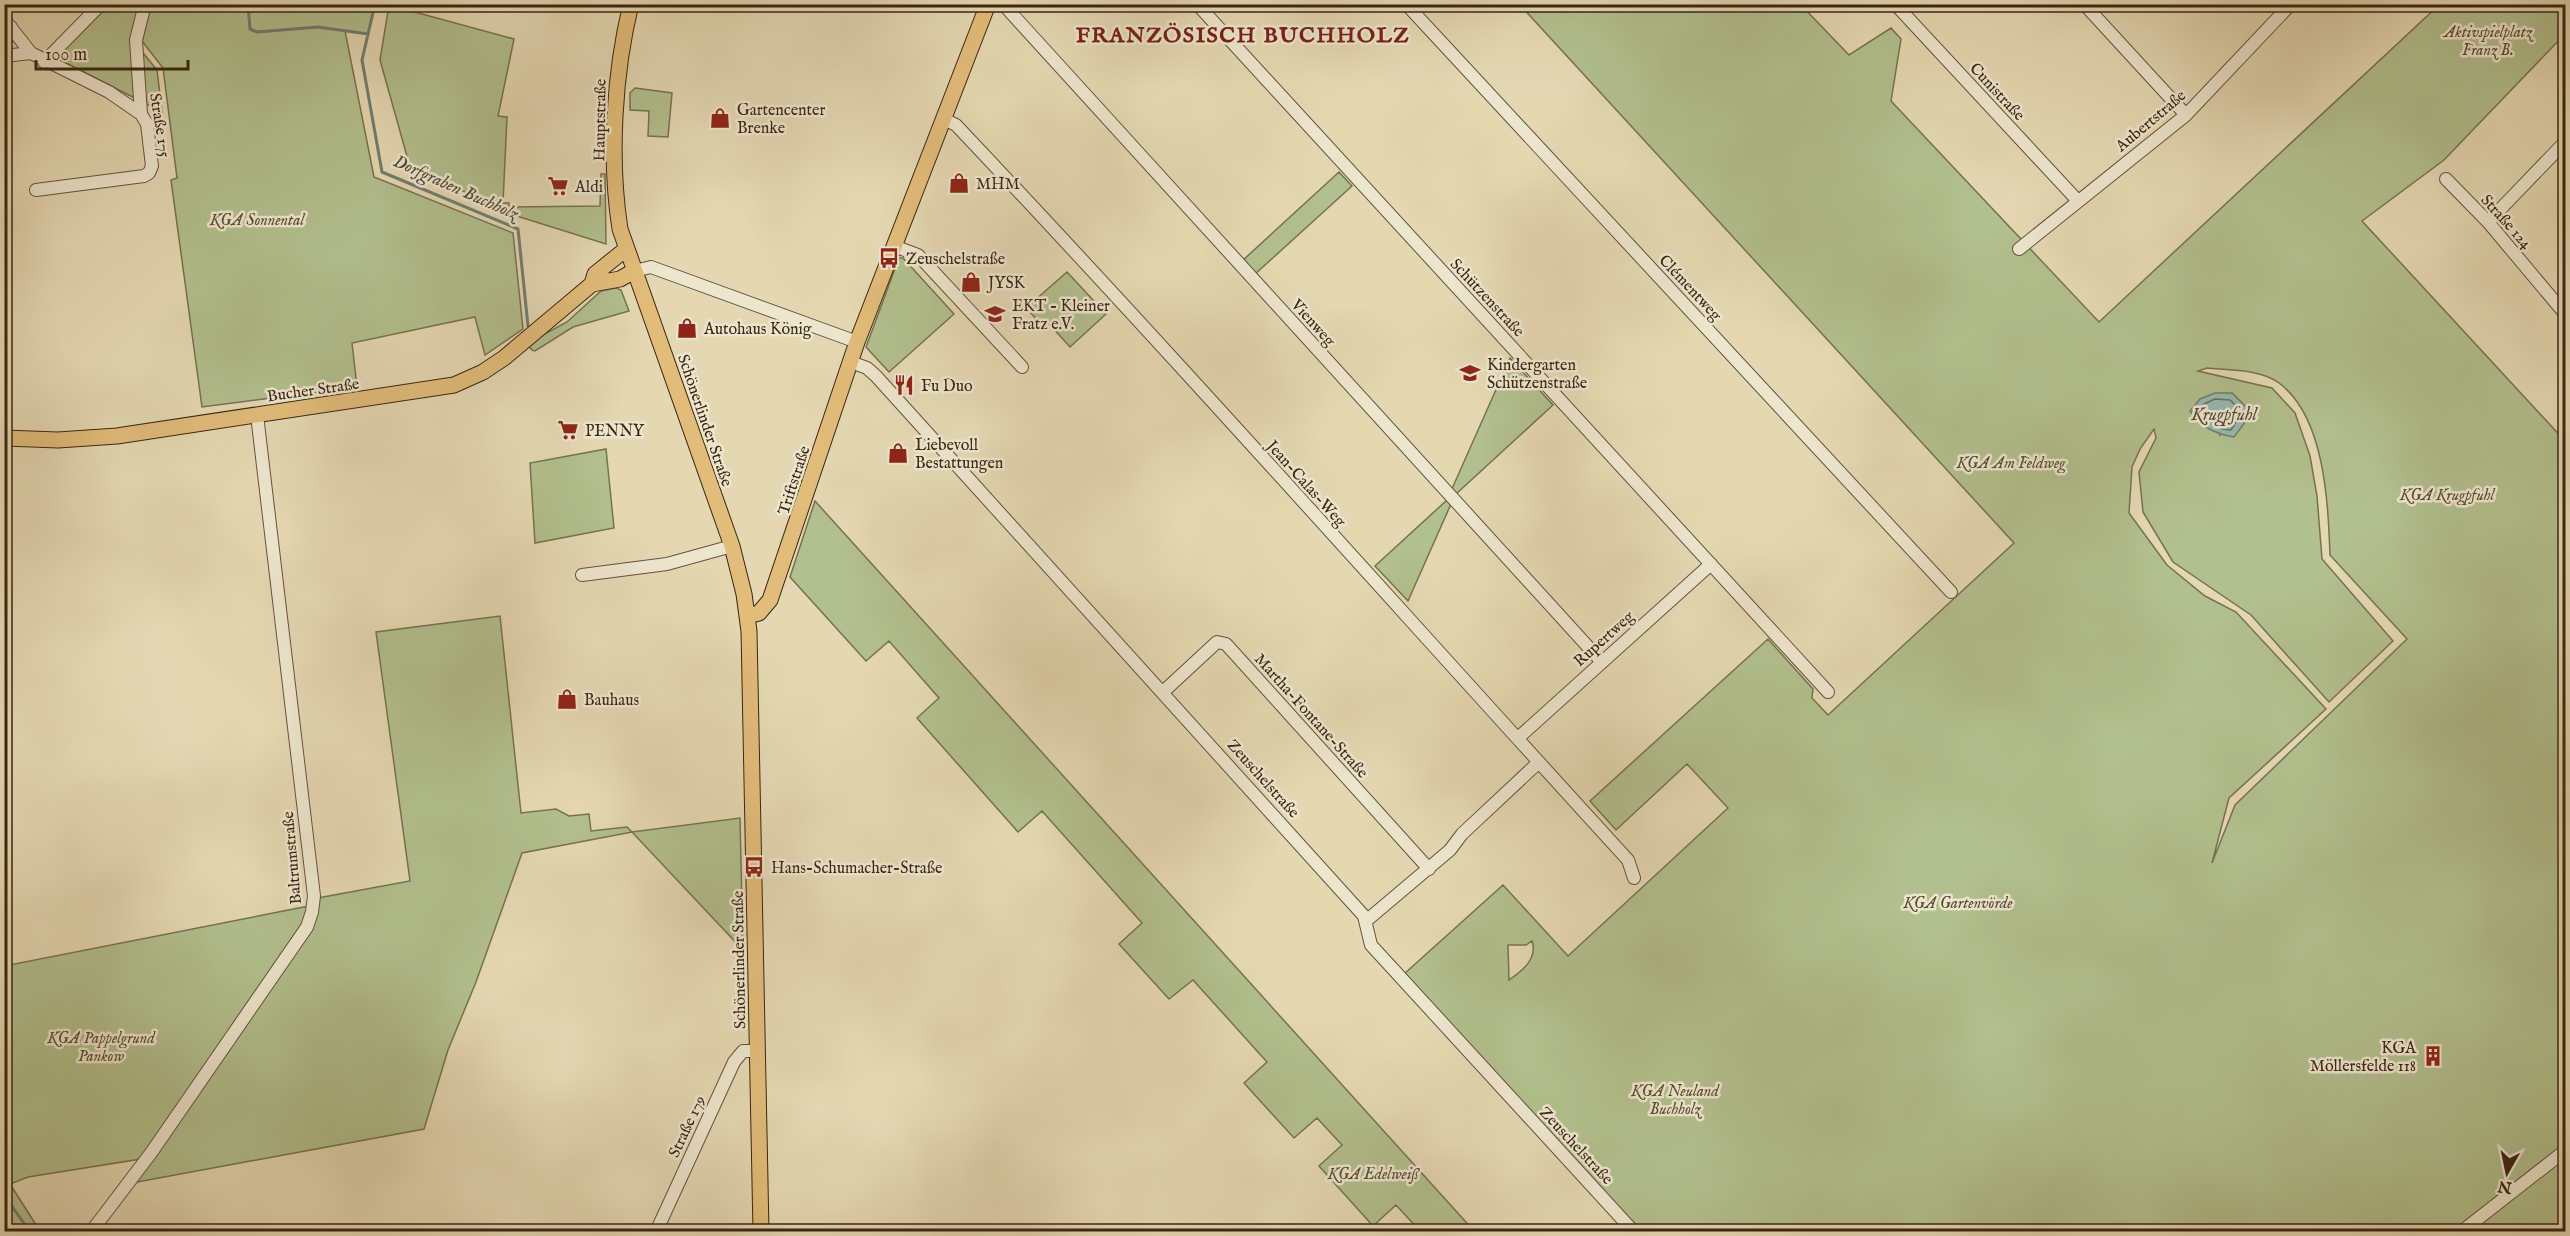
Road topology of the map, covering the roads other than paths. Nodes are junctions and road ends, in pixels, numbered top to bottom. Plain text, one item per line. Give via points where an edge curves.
1 (101, 4) edge
2 (145, 4) edge
3 (631, 4) edge
4 (988, 4) edge
5 (1003, 4) edge
6 (1197, 4) edge
7 (1406, 4) edge
8 (1895, 4) edge
9 (2084, 4) edge
10 (2291, 4) edge
11 (8, 23) edge
12 (4, 45) edge
13 (31, 53) junction
14 (4, 56) edge
15 (44, 62) junction
16 (141, 114) junction
17 (2186, 115) junction
18 (944, 119) junction
19 (2565, 141) edge
20 (2446, 179) dead end
21 (36, 190) dead end
22 (2078, 201) junction
23 (2488, 222) junction
24 (894, 246) junction
25 (626, 249) junction
26 (2019, 249) dead end
27 (634, 271) junction
28 (592, 284) junction
29 (2565, 315) edge
30 (857, 342) junction
31 (851, 362) junction
32 (1022, 367) dead end
33 (257, 415) junction
34 (4, 438) edge
35 (732, 546) junction
36 (1711, 564) junction
37 (582, 575) dead end
38 (1951, 592) dead end
39 (747, 616) junction
40 (1601, 662) junction
41 (1163, 692) junction
42 (1828, 692) dead end
43 (1518, 738) junction
44 (1539, 762) junction
45 (1430, 869) junction
46 (1634, 878) dead end
47 (1366, 921) junction
48 (758, 1051) junction
49 (2565, 1150) edge
50 (91, 1232) edge
51 (656, 1232) edge
52 (761, 1232) edge
53 (1634, 1232) edge
54 (2461, 1232) edge

1 - 15 street
2 - 16 street, Straße 175 via 136,40
3 - 25 main road, Hauptstraße via 616,84 616,197
4 - 18 main road, Triftstraße
5 - 40 street, Vienweg
6 - 36 street, Schützenstraße
7 - 38 street, Clémentweg
8 - 22 street, Cunistraße
9 - 17 street
10 - 17 street, Aubertstraße
11 - 12 street
11 - 13 street
13 - 14 street
13 - 15 street
15 - 16 street via 109,92
16 - 21 street, Straße 175 via 147,124 152,166 149,173
17 - 22 street, Aubertstraße
18 - 24 main road, Triftstraße
18 - 43 street, Jean-Calas-Weg via 956,125 1052,226
19 - 23 street
20 - 23 street, Straße 124
22 - 26 street, Aubertstraße
23 - 29 street, Straße 124
24 - 30 main road, Triftstraße
24 - 32 street via 918,255
25 - 27 main road, Hauptstraße
25 - 28 main road, Bucher Straße via 596,274
27 - 28 main road via 621,279
27 - 30 street via 651,267
27 - 35 main road, Schönerlinder Straße
28 - 33 main road, Bucher Straße via 516,350 462,382 413,393
30 - 31 main road, Triftstraße
31 - 39 main road, Triftstraße via 770,600 759,613
31 - 41 street, Zeuschelstraße via 876,375
33 - 34 main road, Bucher Straße via 92,438
33 - 50 street, Baltrumstraße via 314,896 312,912 307,927 151,1153
35 - 37 street via 666,564
35 - 39 main road, Schönerlinder Straße
36 - 40 street, Rupertweg
36 - 42 street, Schützenstraße
39 - 48 main road, Schönerlinder Straße
40 - 43 street, Rupertweg
41 - 45 street, Martha-Fontane-Straße via 1217,642 1226,644
41 - 47 street, Zeuschelstraße
43 - 44 street, Jean-Calas-Weg
44 - 45 street
44 - 46 street, Jean-Calas-Weg via 1628,860
45 - 47 street
47 - 53 street, Zeuschelstraße via 1371,945
48 - 51 street, Straße 179 via 743,1051 734,1062
48 - 52 main road, Schönerlinder Straße
49 - 54 street

